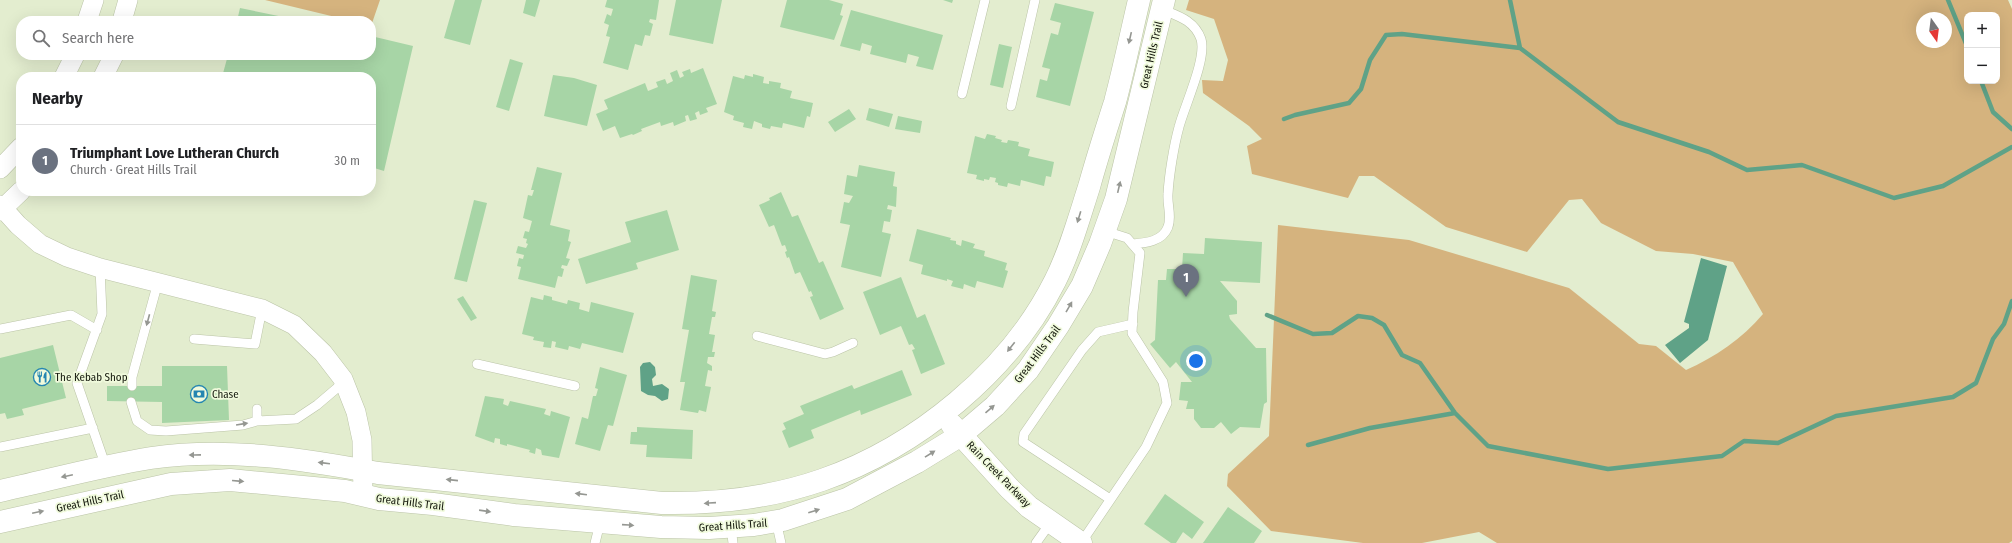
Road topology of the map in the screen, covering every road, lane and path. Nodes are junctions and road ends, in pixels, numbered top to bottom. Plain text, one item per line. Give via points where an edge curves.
1 (94, 0) edge
2 (128, 0) edge
3 (985, 0) edge
4 (1035, 0) edge
5 (1139, 0) edge
6 (1162, 4) edge
7 (89, 16) edge
8 (123, 16) edge
9 (72, 60) edge
10 (112, 60) edge
11 (66, 72) edge
12 (106, 72) edge
13 (962, 94) dead end
14 (1011, 106) dead end
15 (16, 152) edge
16 (0, 169) edge
17 (16, 195) edge
18 (1, 208) edge
19 (1105, 231) junction
20 (1132, 244) junction
21 (100, 268) junction
22 (158, 282) junction
23 (262, 309) junction
24 (1133, 324) junction
25 (0, 329) edge
26 (97, 330) junction
27 (757, 336) dead end
28 (194, 339) dead end
29 (853, 343) dead end
30 (477, 364) dead end
31 (343, 379) junction
32 (132, 386) dead end
33 (575, 386) dead end
34 (131, 402) dead end
35 (257, 409) dead end
36 (941, 413) junction
37 (257, 421) junction
38 (92, 428) junction
39 (961, 435) junction
40 (0, 447) edge
41 (106, 467) junction
42 (363, 470) junction
43 (0, 491) edge
44 (363, 495) junction
45 (749, 498) junction
46 (1110, 499) junction
47 (776, 521) junction
48 (0, 522) edge
49 (1051, 522) junction
50 (754, 525) junction
51 (598, 533) edge
52 (732, 535) edge
53 (781, 543) edge
54 (1036, 543) edge
55 (1081, 543) edge

1 - 7 street
2 - 8 street
3 - 13 lane
4 - 14 lane
5 -> 36 street via 1115,100 1073,237 1055,281 1031,321 1001,360 972,389
19 -> 6 street, Great Hills Trail via 1116,199
6 - 20 lane via 1191,22 1201,40 1199,68 1178,128 1168,195 1168,228 1160,238
9 - 11 street
10 - 12 street
15 - 16 street
17 - 18 street
18 - 21 street via 40,244 67,257
19 - 20 lane via 1127,238
39 -> 19 street, Great Hills Trail via 995,406 1028,370 1082,286
20 - 24 lane via 1140,253
21 - 22 street
21 - 26 lane via 102,314
22 - 23 street
22 -> 32 lane via 132,377
23 - 28 lane via 255,344
23 - 31 street via 294,325 323,353
24 - 46 lane via 1132,333 1163,382 1167,403 1146,447
24 - 46 lane via 1098,332 1082,350 1024,434 1024,442
25 - 26 lane via 71,314
26 - 38 lane via 77,383
27 - 29 lane via 825,354
30 - 33 lane
31 - 37 lane via 322,401 296,419
31 - 42 street via 356,412 362,440
34 -> 37 lane via 137,421 150,430 174,431 243,425
35 - 37 lane
36 - 39 street, Rain Creek Parkway
36 - 45 street via 883,453 854,467 821,480
38 - 40 lane
38 - 41 lane
47 -> 39 street, Great Hills Trail via 847,499 917,462
39 - 49 street, Rain Creek Parkway via 1029,507
42 -> 41 street via 311,461 240,455 184,455
41 -> 43 street
42 - 44 street
45 -> 42 street via 699,504 662,503
48 -> 44 street, Great Hills Trail via 171,484 230,480
44 -> 51 street, Great Hills Trail
45 - 50 street
46 - 55 lane
47 - 50 street, Great Hills Trail
47 - 53 lane
49 - 54 lane
49 - 55 street, Rain Creek Parkway
50 - 52 street, Great Hills Trail
51 -> 52 street, Great Hills Trail via 661,527

